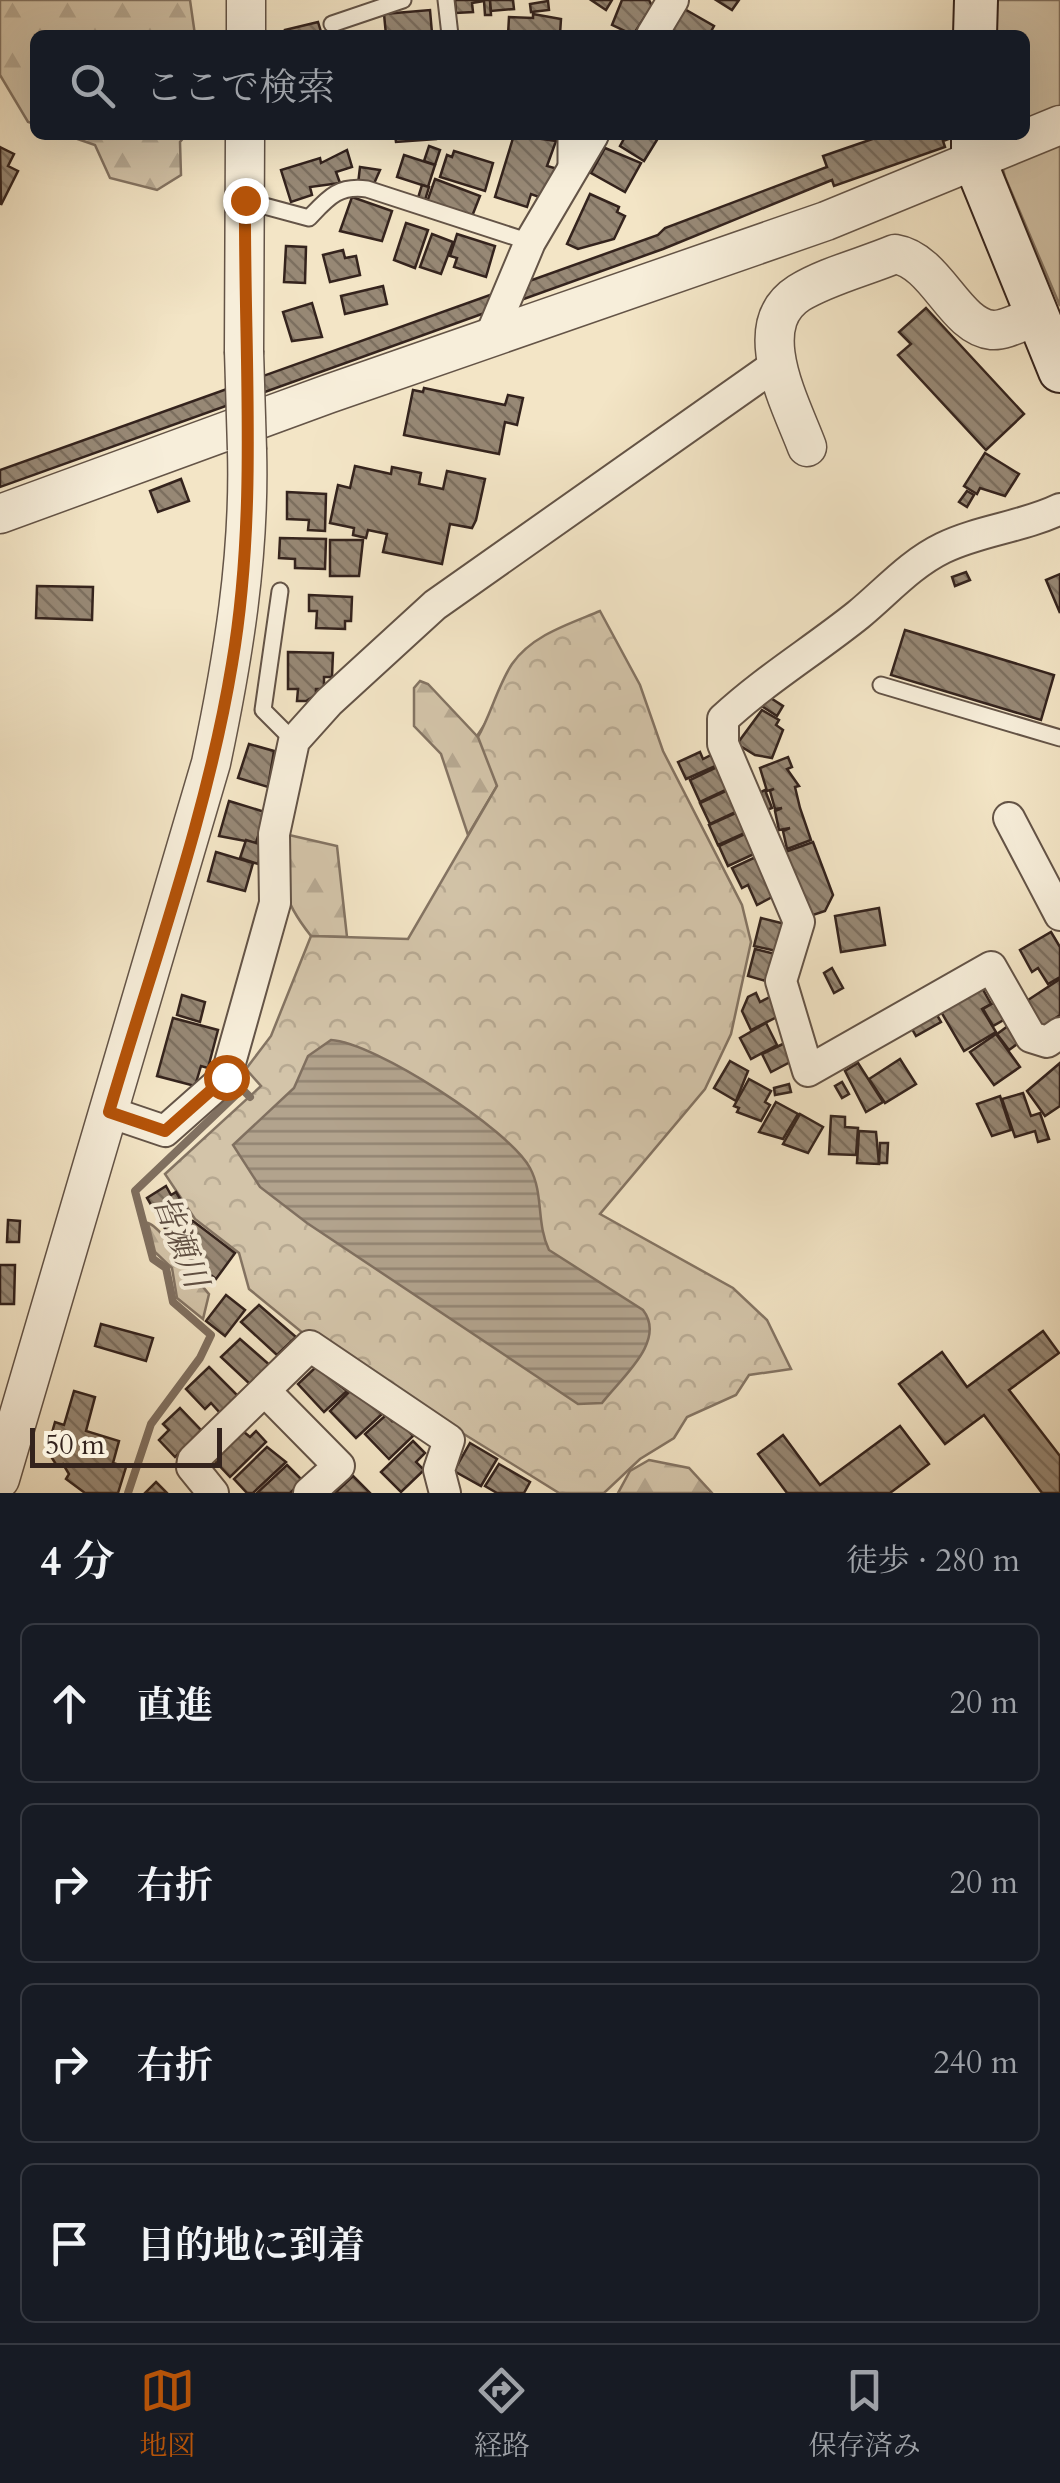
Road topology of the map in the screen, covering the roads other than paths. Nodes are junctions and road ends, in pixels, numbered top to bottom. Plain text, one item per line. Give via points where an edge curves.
1 (246, 0) edge
2 (403, 0) edge
3 (446, 0) edge
4 (673, 0) edge
5 (332, 24) dead end
6 (246, 30) edge
7 (449, 30) edge
8 (655, 30) edge
9 (1060, 125) edge
10 (1030, 132) edge
11 (245, 140) edge
12 (566, 140) edge
13 (590, 140) edge
14 (998, 140) edge
15 (973, 146) edge
16 (566, 180) junction
17 (245, 200) junction
18 (530, 242) junction
19 (1037, 316) junction
20 (490, 338) junction
21 (776, 364) junction
22 (1060, 371) edge
23 (806, 446) dead end
24 (1060, 508) edge
25 (0, 514) edge
26 (280, 591) dead end
27 (881, 685) dead end
28 (1060, 738) edge
29 (294, 741) junction
30 (1008, 818) dead end
31 (1060, 915) edge
32 (1060, 1033) edge
33 (109, 1112) junction
34 (266, 1392) junction
35 (0, 1479) edge
36 (212, 1493) edge
37 (309, 1493) edge
38 (445, 1493) edge

1 - 6 street
2 - 5 lane
3 - 7 lane
4 - 8 street
9 - 10 street
11 - 17 street
12 - 16 lane
13 - 16 street
14 - 15 street
15 - 19 main road
15 - 20 street via 826,220
16 - 18 street
17 - 18 lane via 310,218 332,194 367,189
17 - 33 street, bridge via 244,558 232,664
18 - 20 street
19 - 21 street via 994,330 979,325 920,264 895,254 789,302 775,337
19 - 22 main road
20 - 25 street
21 - 23 street
21 - 29 street via 434,605
24 - 32 street via 920,560 756,688 723,719 723,744 799,922 780,981 808,1071 990,967 1030,1037 1047,1042
26 - 29 lane via 263,710
27 - 28 lane
29 - 33 street via 274,834 275,903 226,1077 165,1131
30 - 31 street
33 - 35 street
34 - 36 street via 193,1460
34 - 37 street via 338,1466
34 - 38 street via 310,1346 449,1440 439,1470

